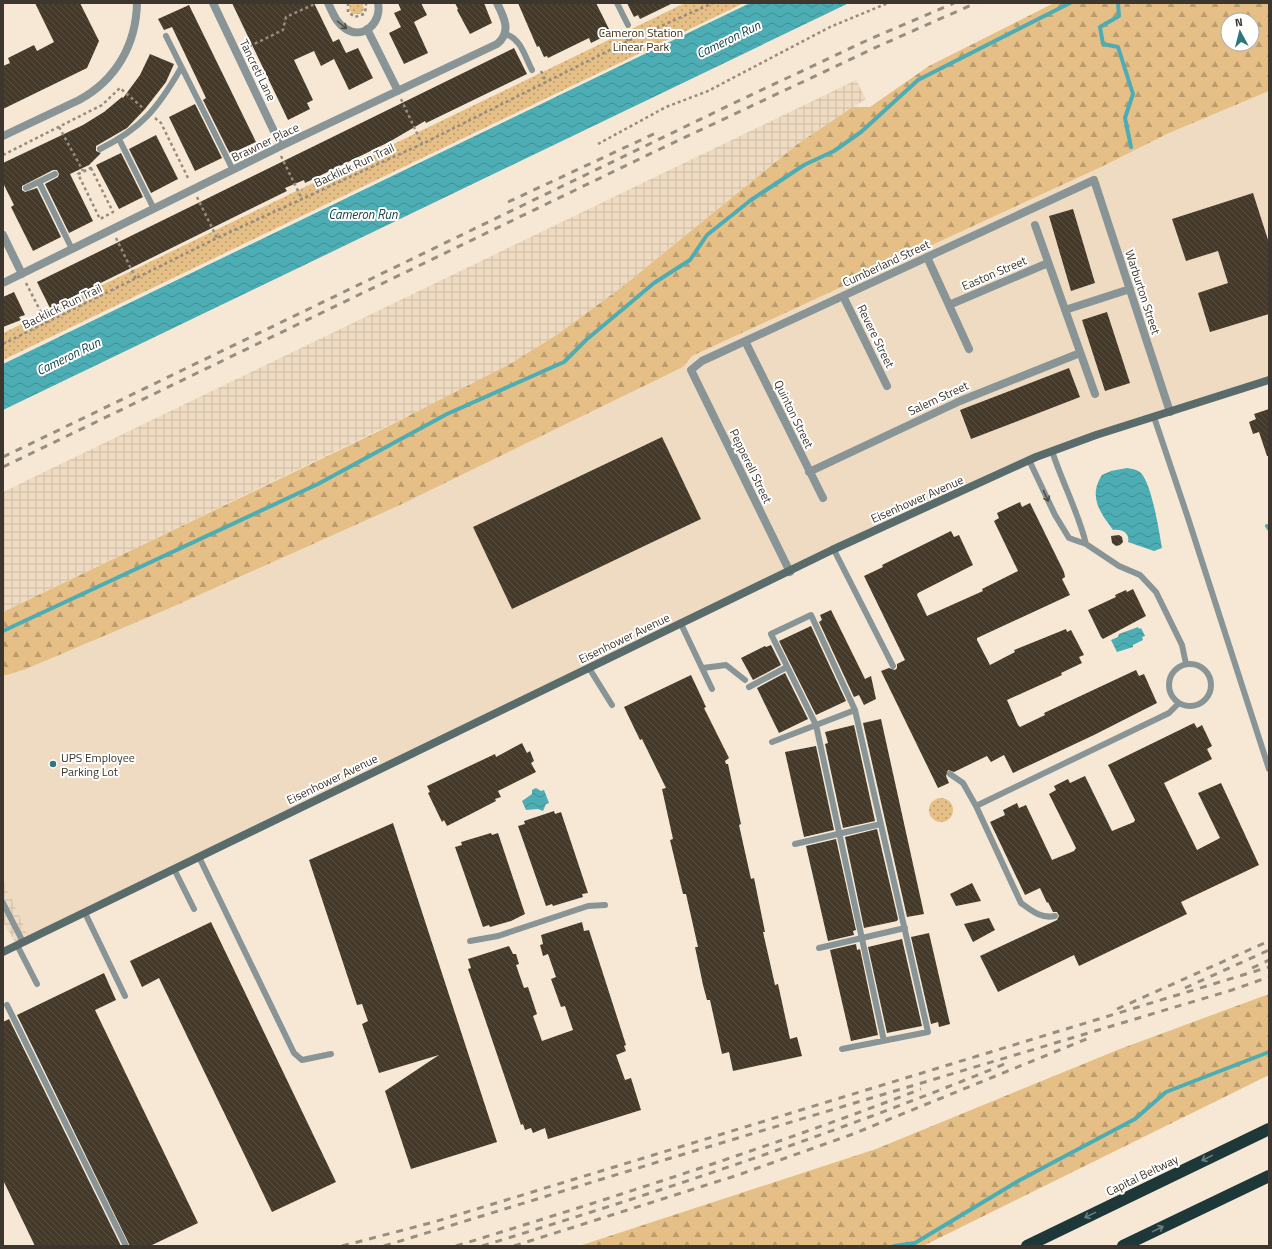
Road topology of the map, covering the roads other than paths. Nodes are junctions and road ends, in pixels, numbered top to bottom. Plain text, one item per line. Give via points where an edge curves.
1 (137, 3) edge
2 (213, 3) edge
3 (328, 3) edge
4 (378, 3) edge
5 (497, 3) edge
6 (617, 3) edge
7 (628, 25) dead end
8 (367, 29) junction
9 (505, 34) junction
10 (166, 36) dead end
11 (181, 68) junction
12 (532, 70) dead end
13 (398, 91) junction
14 (3, 136) edge
15 (119, 139) junction
16 (279, 148) junction
17 (100, 149) dead end
18 (233, 170) junction
19 (55, 174) dead end
20 (1094, 180) joint
21 (39, 182) junction
22 (26, 188) dead end
23 (154, 209) junction
24 (1035, 225) dead end
25 (3, 236) edge
26 (72, 249) junction
27 (927, 257) junction
28 (1048, 263) junction
29 (22, 274) junction
30 (3, 283) edge
31 (1130, 289) junction
32 (843, 296) junction
33 (949, 305) junction
34 (1065, 310) junction
35 (745, 340) junction
36 (969, 349) dead end
37 (1080, 353) junction
38 (691, 370) joint
39 (1269, 380) edge
40 (886, 386) dead end
41 (1095, 394) dead end
42 (1170, 412) junction
43 (1154, 417) junction
44 (1052, 451) junction
45 (1029, 460) junction
46 (809, 472) junction
47 (822, 498) dead end
48 (1086, 544) junction
49 (834, 550) junction
50 (790, 572) junction
51 (681, 624) junction
52 (1186, 664) junction
53 (893, 666) dead end
54 (787, 667) junction
55 (589, 668) junction
56 (703, 668) junction
57 (745, 680) dead end
58 (748, 688) dead end
59 (712, 689) dead end
60 (1179, 704) junction
61 (612, 705) dead end
62 (855, 710) junction
63 (816, 726) junction
64 (772, 742) dead end
65 (1269, 769) edge
66 (950, 774) dead end
67 (976, 806) junction
68 (881, 824) junction
69 (839, 834) junction
70 (795, 844) dead end
71 (199, 857) junction
72 (174, 869) junction
73 (3, 903) edge
74 (605, 905) dead end
75 (194, 909) dead end
76 (84, 913) junction
77 (1055, 916) dead end
78 (905, 928) junction
79 (862, 937) junction
80 (470, 941) dead end
81 (20, 944) junction
82 (819, 948) dead end
83 (3, 952) edge
84 (38, 984) dead end
85 (125, 996) dead end
86 (7, 1005) dead end
87 (884, 1041) junction
88 (842, 1049) dead end
89 (331, 1054) dead end
90 (1269, 1128) edge
91 (1269, 1176) edge
92 (126, 1246) edge
93 (1027, 1246) edge
94 (1123, 1246) edge

1 - 14 street via 135,27 124,57 102,84 91,94
2 - 16 street, Tancreti Lane
3 -> 8 street via 336,21 347,29 360,32
4 - 8 street via 376,21
5 - 9 street via 503,17
6 - 7 lane
8 - 13 street
9 - 12 lane via 513,36 517,41
9 - 13 street, Brawner Place via 497,44
10 - 11 lane
11 - 15 lane via 150,114
11 - 18 lane
13 - 16 street, Brawner Place
15 - 17 lane
15 - 23 lane
16 - 18 street, Brawner Place
18 - 23 street, Brawner Place
19 - 21 lane
20 - 27 street, Cumberland Street
20 - 31 street, Warburton Street
21 - 22 lane
21 - 26 lane
23 - 26 street, Brawner Place
24 - 28 street
25 - 29 street
26 - 29 street, Brawner Place
27 - 32 street, Cumberland Street
27 - 33 street
28 - 33 street, Easton Street
28 - 34 street
29 - 30 street, Brawner Place
31 - 34 street
31 - 42 street, Warburton Street
32 - 35 street, Cumberland Street
32 - 40 street, Revere Street
33 - 36 street
34 - 37 street
35 - 38 street, Cumberland Street via 702,361
35 - 46 street, Quinton Street
37 - 41 street
37 - 46 street, Salem Street via 960,401
38 - 50 street, Pepperell Street
39 - 42 main road, Eisenhower Avenue
42 - 43 main road, Eisenhower Avenue
43 - 44 main road, Eisenhower Avenue
43 - 65 lane
44 - 45 main road, Eisenhower Avenue
44 - 48 lane
45 -> 48 lane via 1069,538
45 - 49 main road, Eisenhower Avenue
46 - 47 street, Quinton Street
48 - 52 lane via 1119,566 1140,575 1156,592 1182,645
49 - 50 main road, Eisenhower Avenue
49 - 53 lane
50 - 51 main road, Eisenhower Avenue
51 - 55 main road, Eisenhower Avenue
51 - 56 lane
52 - 60 lane via 1174,670 1168,683 1171,696
52 - 60 lane via 1194,664 1206,671 1211,684 1210,692 1202,703 1196,706
54 - 58 lane
54 - 62 lane via 771,634 811,615
54 - 63 lane
55 - 61 lane
55 - 71 main road, Eisenhower Avenue
56 - 57 lane via 726,665
56 - 59 lane
60 - 67 lane via 1170,713
62 - 63 lane
62 - 68 lane
63 - 64 lane
63 - 69 lane
66 - 67 lane via 963,783
67 - 77 lane via 1021,903 1047,918
68 - 69 lane
68 - 78 lane
69 - 70 lane
69 - 79 lane
71 - 72 main road, Eisenhower Avenue
71 - 89 lane via 294,1053 302,1060
72 - 75 lane
72 - 76 main road, Eisenhower Avenue
73 - 81 lane
74 - 80 lane via 588,906 498,936
76 - 81 main road, Eisenhower Avenue
76 - 85 lane
78 - 79 lane
78 - 87 lane via 928,1032
79 - 82 lane
79 - 87 lane
81 - 83 main road, Eisenhower Avenue
81 - 84 lane
86 - 92 lane
87 - 88 lane
90 -> 93 highway, Capital Beltway
94 -> 91 highway

